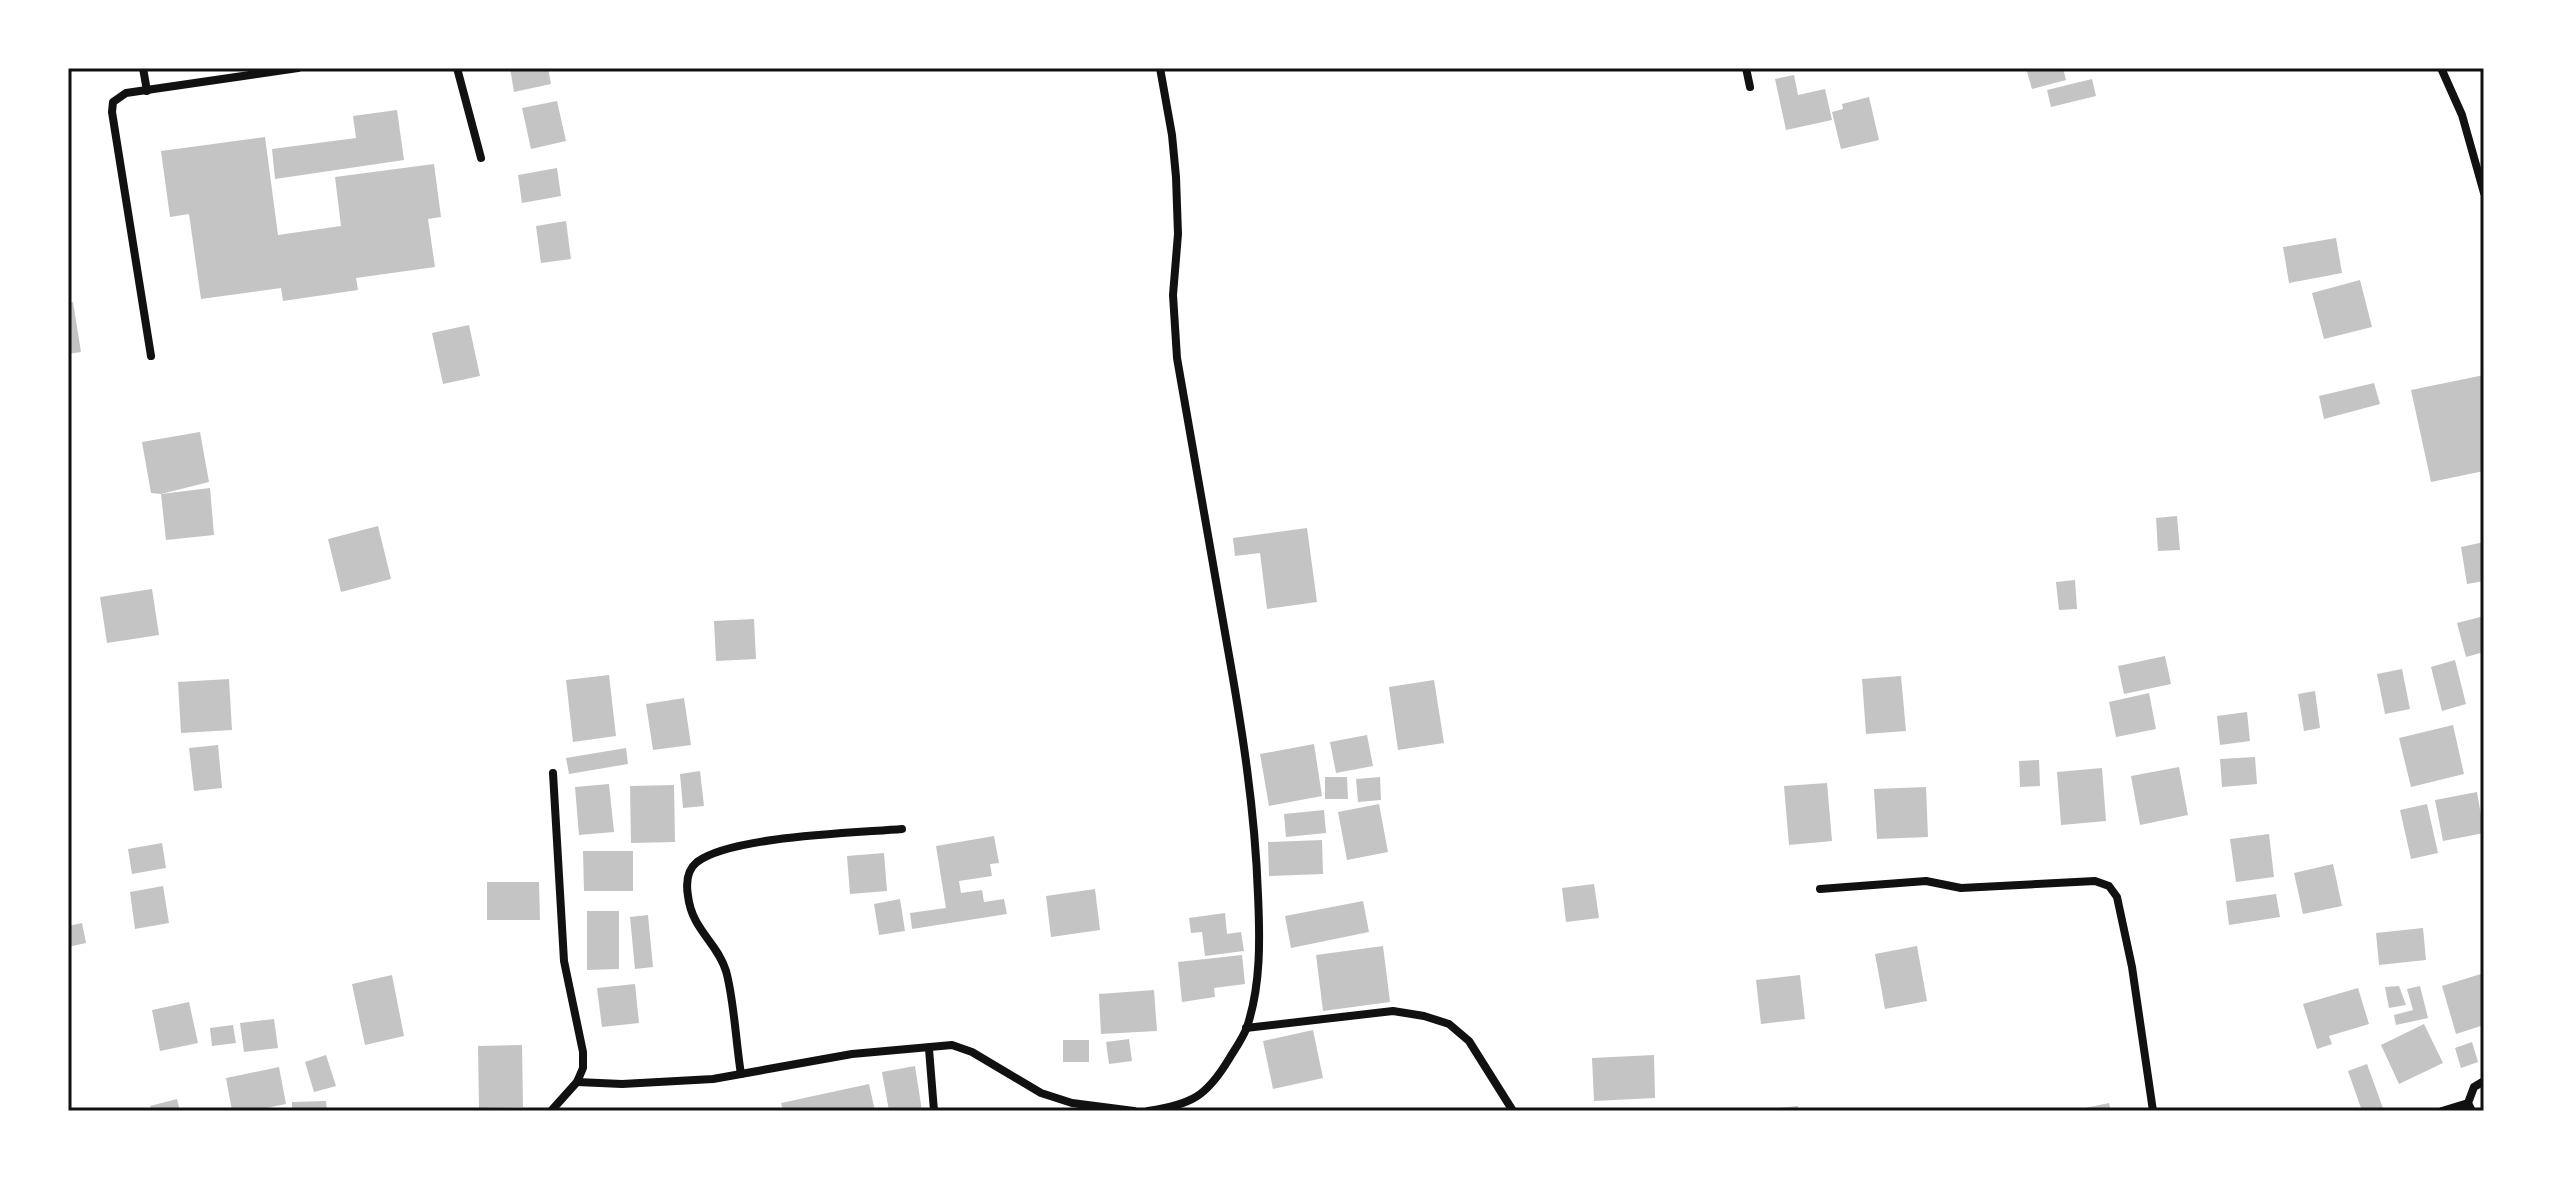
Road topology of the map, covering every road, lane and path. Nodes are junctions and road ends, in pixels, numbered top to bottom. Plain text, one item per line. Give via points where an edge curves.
1 (143, 68) edge
2 (298, 68) edge
3 (457, 68) edge
4 (1160, 68) edge
5 (1746, 68) edge
6 (2441, 68) edge
7 (1750, 87) dead end
8 (147, 91) junction
9 (481, 158) dead end
10 (2484, 193) edge
11 (151, 356) dead end
12 (553, 773) dead end
13 (902, 829) dead end
14 (1820, 889) dead end
15 (1246, 1028) junction
16 (929, 1049) junction
17 (741, 1074) junction
18 (2484, 1081) edge
19 (577, 1082) junction
20 (2470, 1107) edge
21 (551, 1111) edge
22 (934, 1111) edge
23 (1134, 1111) edge
24 (1148, 1111) edge
25 (1513, 1111) edge
26 (2153, 1111) edge
27 (2442, 1111) edge

1 - 8 street
2 - 8 street
3 - 9 street
4 - 15 street via 1176,177 1177,358 1256,833 1257,982
5 - 7 street
6 - 10 street via 2462,115
8 - 11 street via 126,93 113,102 112,112
12 - 19 street via 564,961 583,1052
13 - 17 street via 776,840 719,851 695,863 687,880 688,899 695,923 726,970
14 - 26 street via 1926,881 1961,888 2095,881 2109,886 2117,897 2132,967
15 - 24 street via 1214,1083 1196,1099
15 - 25 street via 1393,1011 1424,1016 1449,1024 1469,1041
16 - 17 street via 852,1054
16 - 22 street
16 - 23 street via 952,1045 1041,1093
17 - 19 street via 622,1084
18 - 20 street via 2474,1087
19 - 21 street
20 - 27 street

